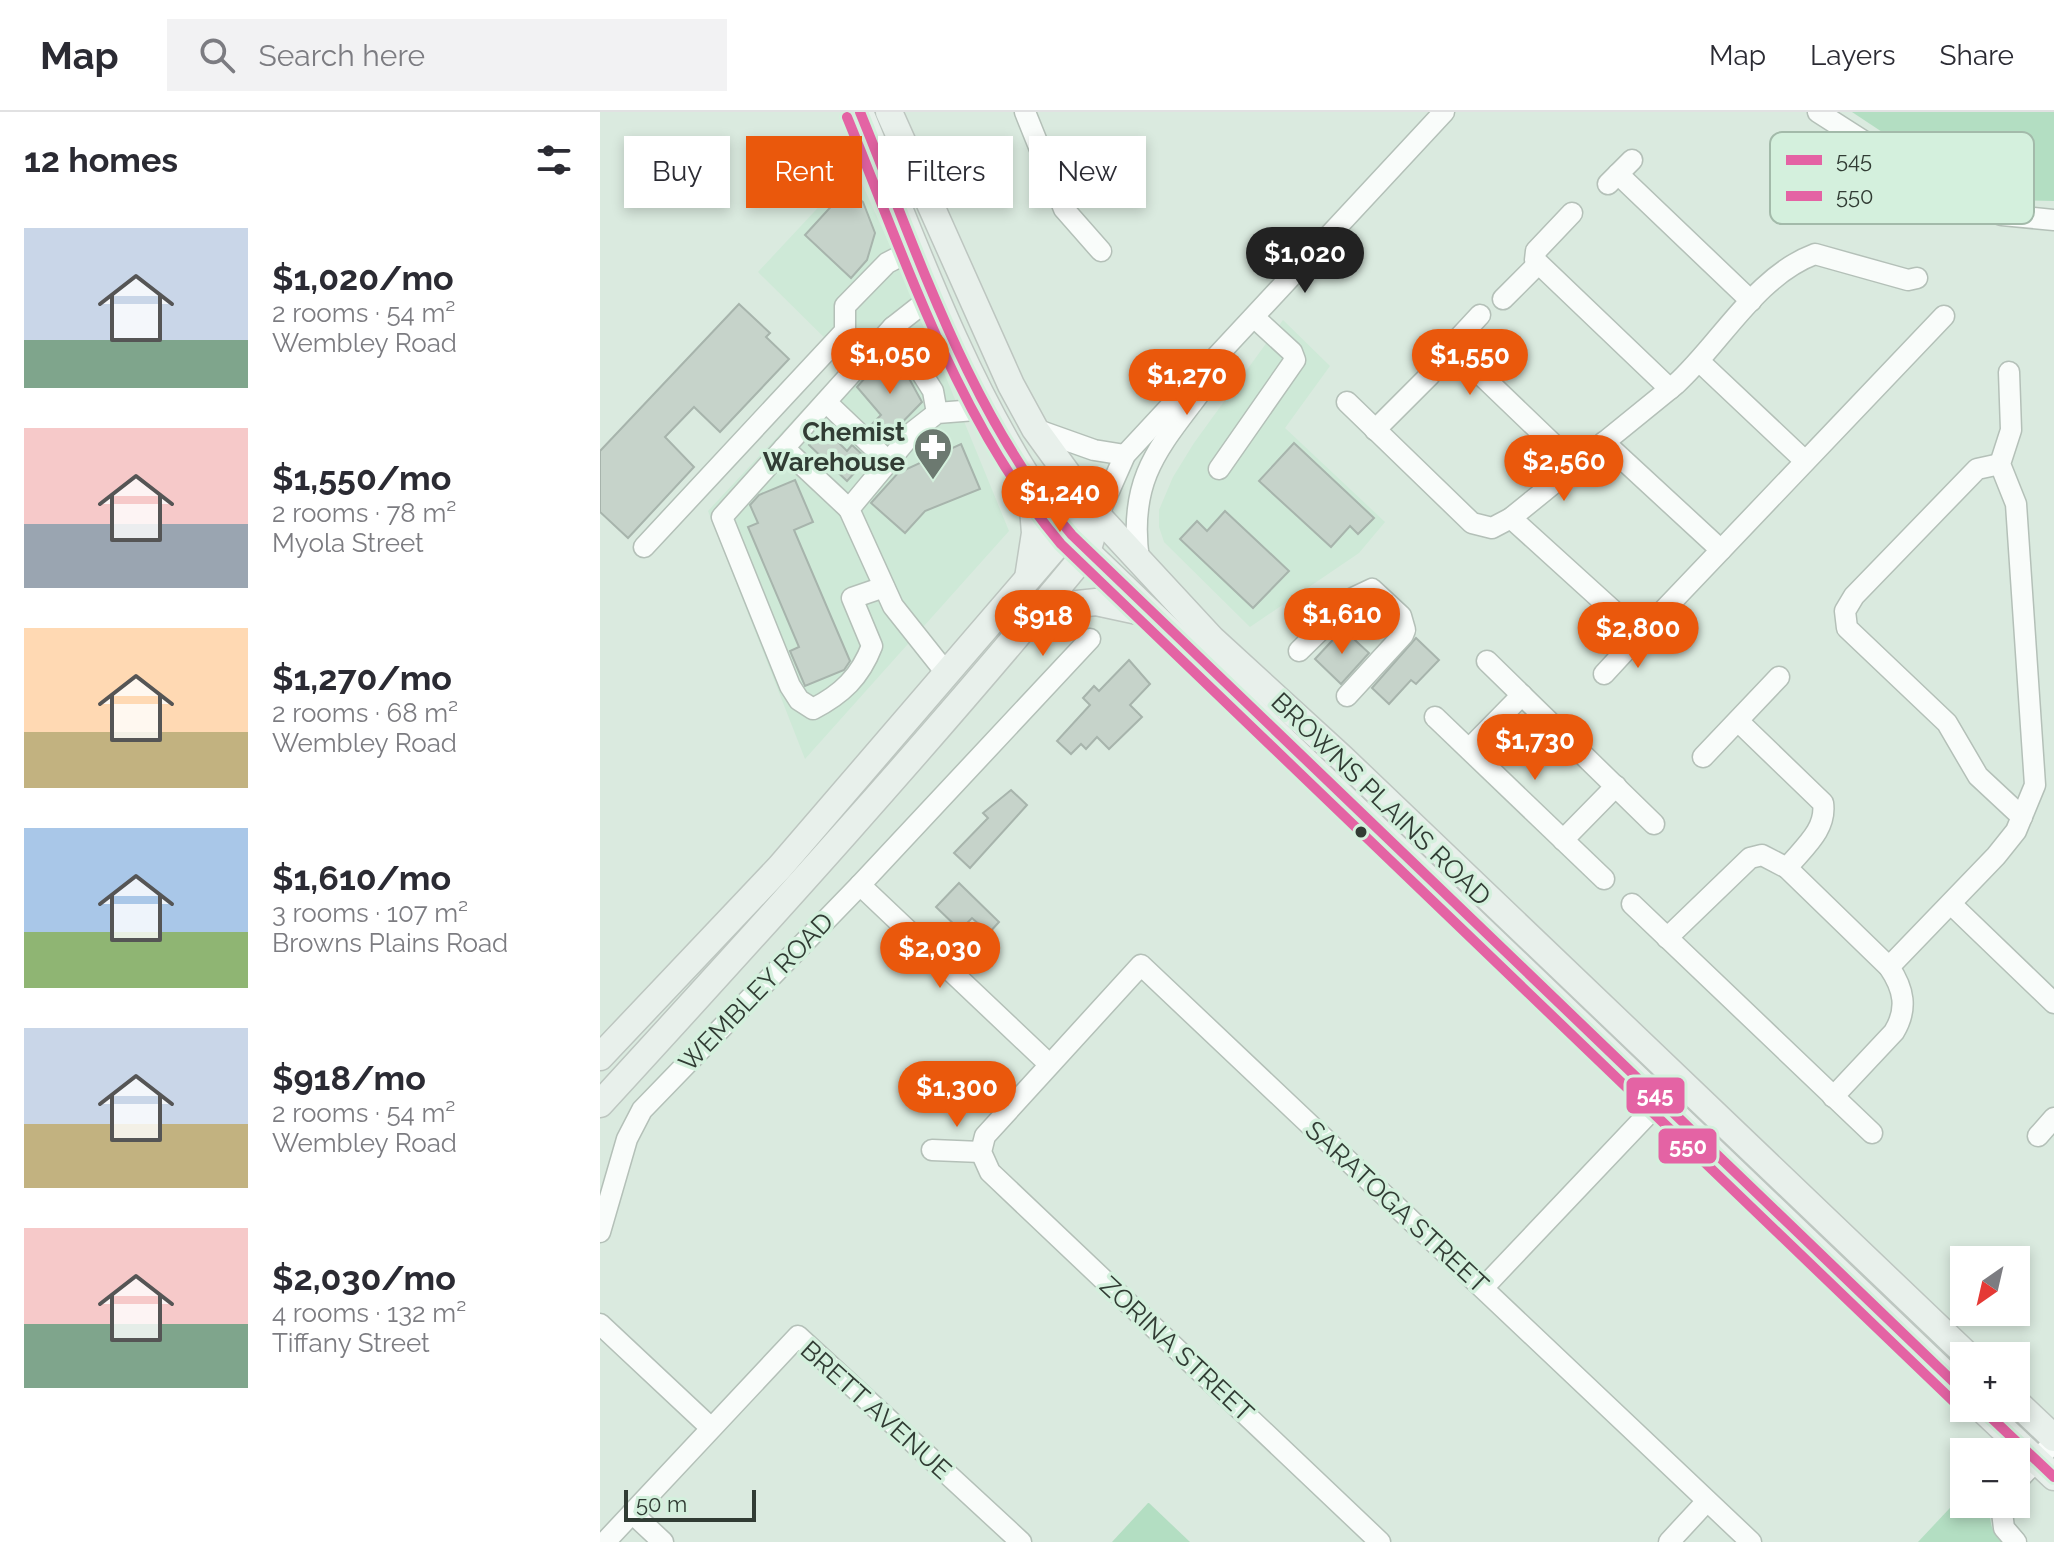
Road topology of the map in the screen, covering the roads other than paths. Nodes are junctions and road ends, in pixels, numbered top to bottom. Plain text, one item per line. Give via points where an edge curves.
1 (860, 112) edge
2 (889, 112) edge
3 (1025, 112) edge
4 (1444, 112) edge
5 (1818, 112) edge
6 (1849, 132) edge
7 (1619, 173) dead end
8 (1572, 213) dead end
9 (2034, 218) edge
10 (2054, 220) edge
11 (916, 248) junction
12 (1101, 251) dead end
13 (1538, 264) junction
14 (1917, 278) dead end
15 (935, 294) junction
16 (1503, 299) dead end
17 (1751, 301) junction
18 (1480, 315) dead end
19 (1944, 316) dead end
20 (1250, 324) junction
21 (893, 327) junction
22 (1454, 343) junction
23 (1700, 362) junction
24 (2009, 372) dead end
25 (1670, 389) junction
26 (826, 402) junction
27 (1347, 402) dead end
28 (988, 409) junction
29 (937, 413) junction
30 (1035, 429) junction
31 (1375, 430) junction
32 (1604, 442) junction
33 (784, 448) junction
34 (1125, 455) junction
35 (1805, 461) junction
36 (889, 462) junction
37 (2000, 464) junction
38 (1576, 466) junction
39 (1219, 469) dead end
40 (1031, 483) junction
41 (849, 509) junction
42 (1098, 516) junction
43 (1511, 518) junction
44 (1069, 531) junction
45 (644, 547) dead end
46 (1721, 550) junction
47 (1087, 552) junction
48 (1139, 560) junction
49 (1027, 582) junction
50 (884, 587) junction
51 (1041, 608) junction
52 (1147, 613) junction
53 (1640, 635) junction
54 (1090, 639) dead end
55 (1299, 651) dead end
56 (1196, 658) junction
57 (1487, 661) dead end
58 (947, 674) junction
59 (1604, 674) dead end
60 (1779, 677) dead end
61 (1522, 695) junction
62 (1347, 696) dead end
63 (1435, 717) dead end
64 (1738, 721) junction
65 (1469, 749) junction
66 (1703, 757) dead end
67 (1616, 786) junction
68 (2022, 817) junction
69 (1654, 824) dead end
70 (1563, 840) junction
71 (1787, 868) junction
72 (1604, 879) dead end
73 (860, 885) junction
74 (1632, 904) dead end
75 (1951, 904) junction
76 (1667, 938) junction
77 (1889, 967) junction
78 (2054, 1003) edge
79 (600, 1057) edge
80 (1049, 1064) junction
81 (1679, 1082) junction
82 (1833, 1097) junction
83 (1660, 1102) junction
84 (600, 1104) edge
85 (2054, 1118) edge
86 (1872, 1133) dead end
87 (2038, 1136) dead end
88 (932, 1150) dead end
89 (981, 1152) junction
90 (600, 1232) edge
91 (1483, 1288) junction
92 (600, 1324) edge
93 (1953, 1342) edge
94 (1950, 1379) edge
95 (2002, 1422) edge
96 (2029, 1422) edge
97 (711, 1428) junction
98 (2050, 1455) edge
99 (2030, 1471) edge
100 (1707, 1501) junction
101 (632, 1513) junction
102 (2003, 1518) edge
103 (605, 1542) edge
104 (663, 1542) edge
105 (1021, 1542) edge
106 (1380, 1542) edge
107 (1669, 1542) edge
108 (1751, 1542) edge
109 (2016, 1542) edge

1 - 11 main road, BROWNS PLAINS ROAD
2 - 30 main road, BROWNS PLAINS ROAD
3 - 12 street via 1064,209
4 - 20 street, WEMBLEY ROAD
5 - 6 street
7 - 17 street
8 - 13 street via 1536,251
9 - 10 street
11 - 15 main road, BROWNS PLAINS ROAD
11 - 45 street via 887,263 845,306 845,331
13 - 16 street
13 - 25 street
14 - 17 street via 1908,280 1815,254 1801,259
15 - 21 street
15 - 28 main road, BROWNS PLAINS ROAD
17 - 23 street
18 - 22 street
19 - 35 street
20 - 34 street, WEMBLEY ROAD
20 - 39 street via 1292,352 1295,360
20 - 48 street, WEMBLEY ROAD via 1143,477 1135,509
21 - 26 street
21 - 29 street via 933,391
22 - 31 street
22 - 38 street via 1463,360
23 - 25 street
23 - 35 street
24 - 37 street via 2011,430
25 - 32 street
26 - 33 street
26 - 36 street
27 - 31 street
28 - 29 street
28 - 40 main road, BROWNS PLAINS ROAD
29 - 36 street
30 - 34 street
30 - 42 main road, BROWNS PLAINS ROAD
31 - 43 street via 1472,523 1492,528
32 - 38 street
32 - 46 street
33 - 41 street
33 - 50 street via 722,517 799,700 813,709 839,696 864,667 872,646 852,598
34 - 42 street, WEMBLEY ROAD
35 - 46 street
36 - 41 street
37 - 68 street via 2016,504 2035,785
37 - 68 street via 1977,469 1845,611 1847,628 1947,723 1978,776
38 - 43 street
40 - 44 main road, BROWNS PLAINS ROAD
40 - 49 main road via 1035,533
41 - 50 street
42 - 44 main road
42 - 47 main road, WEMBLEY ROAD
42 - 48 main road, BROWNS PLAINS ROAD
42 - 56 main road via 1138,586 1182,633
43 - 53 street
44 - 47 main road, BROWNS PLAINS ROAD
44 - 49 main road
46 - 53 street
47 - 51 main road, WEMBLEY ROAD
47 - 52 main road, BROWNS PLAINS ROAD
48 - 81 main road, BROWNS PLAINS ROAD via 1212,639
49 - 58 main road
50 - 58 street via 901,620
51 - 52 main road via 1096,602
51 - 84 main road, WEMBLEY ROAD via 799,888
52 - 56 main road, BROWNS PLAINS ROAD
53 - 59 street
54 - 73 street, WEMBLEY ROAD
55 - 62 street via 1353,598 1372,589 1401,616 1403,635
56 - 83 main road, BROWNS PLAINS ROAD
57 - 61 street
58 - 79 main road via 780,867
60 - 64 street
61 - 65 street
61 - 67 street
63 - 65 street
64 - 66 street
64 - 71 street via 1823,803 1820,828
65 - 70 street
67 - 69 street
67 - 70 street
68 - 75 street via 1996,856
70 - 72 street
71 - 76 street via 1762,855 1750,858
71 - 77 street
73 - 80 street
73 - 90 street, WEMBLEY ROAD via 642,1110 627,1139
74 - 76 street
75 - 77 street
75 - 78 street
76 - 82 street
77 - 82 street via 1904,1000 1901,1020
80 - 89 street via 985,1136
80 - 91 street, SARATOGA STREET via 1141,965
81 - 83 street
81 - 93 main road, BROWNS PLAINS ROAD
82 - 86 street
83 - 91 street
83 - 94 main road, BROWNS PLAINS ROAD
85 - 87 street
88 - 89 street
89 - 106 street, ZORINA STREET via 990,1172
91 - 100 street, SARATOGA STREET
92 - 97 street
95 - 98 main road
96 - 98 main road
97 - 101 street, BRETT AVENUE
97 - 105 street, BRETT AVENUE via 798,1336
98 - 99 street
100 - 107 street
100 - 108 street, SARATOGA STREET
101 - 103 street, BRETT AVENUE
101 - 104 street
102 - 109 street

